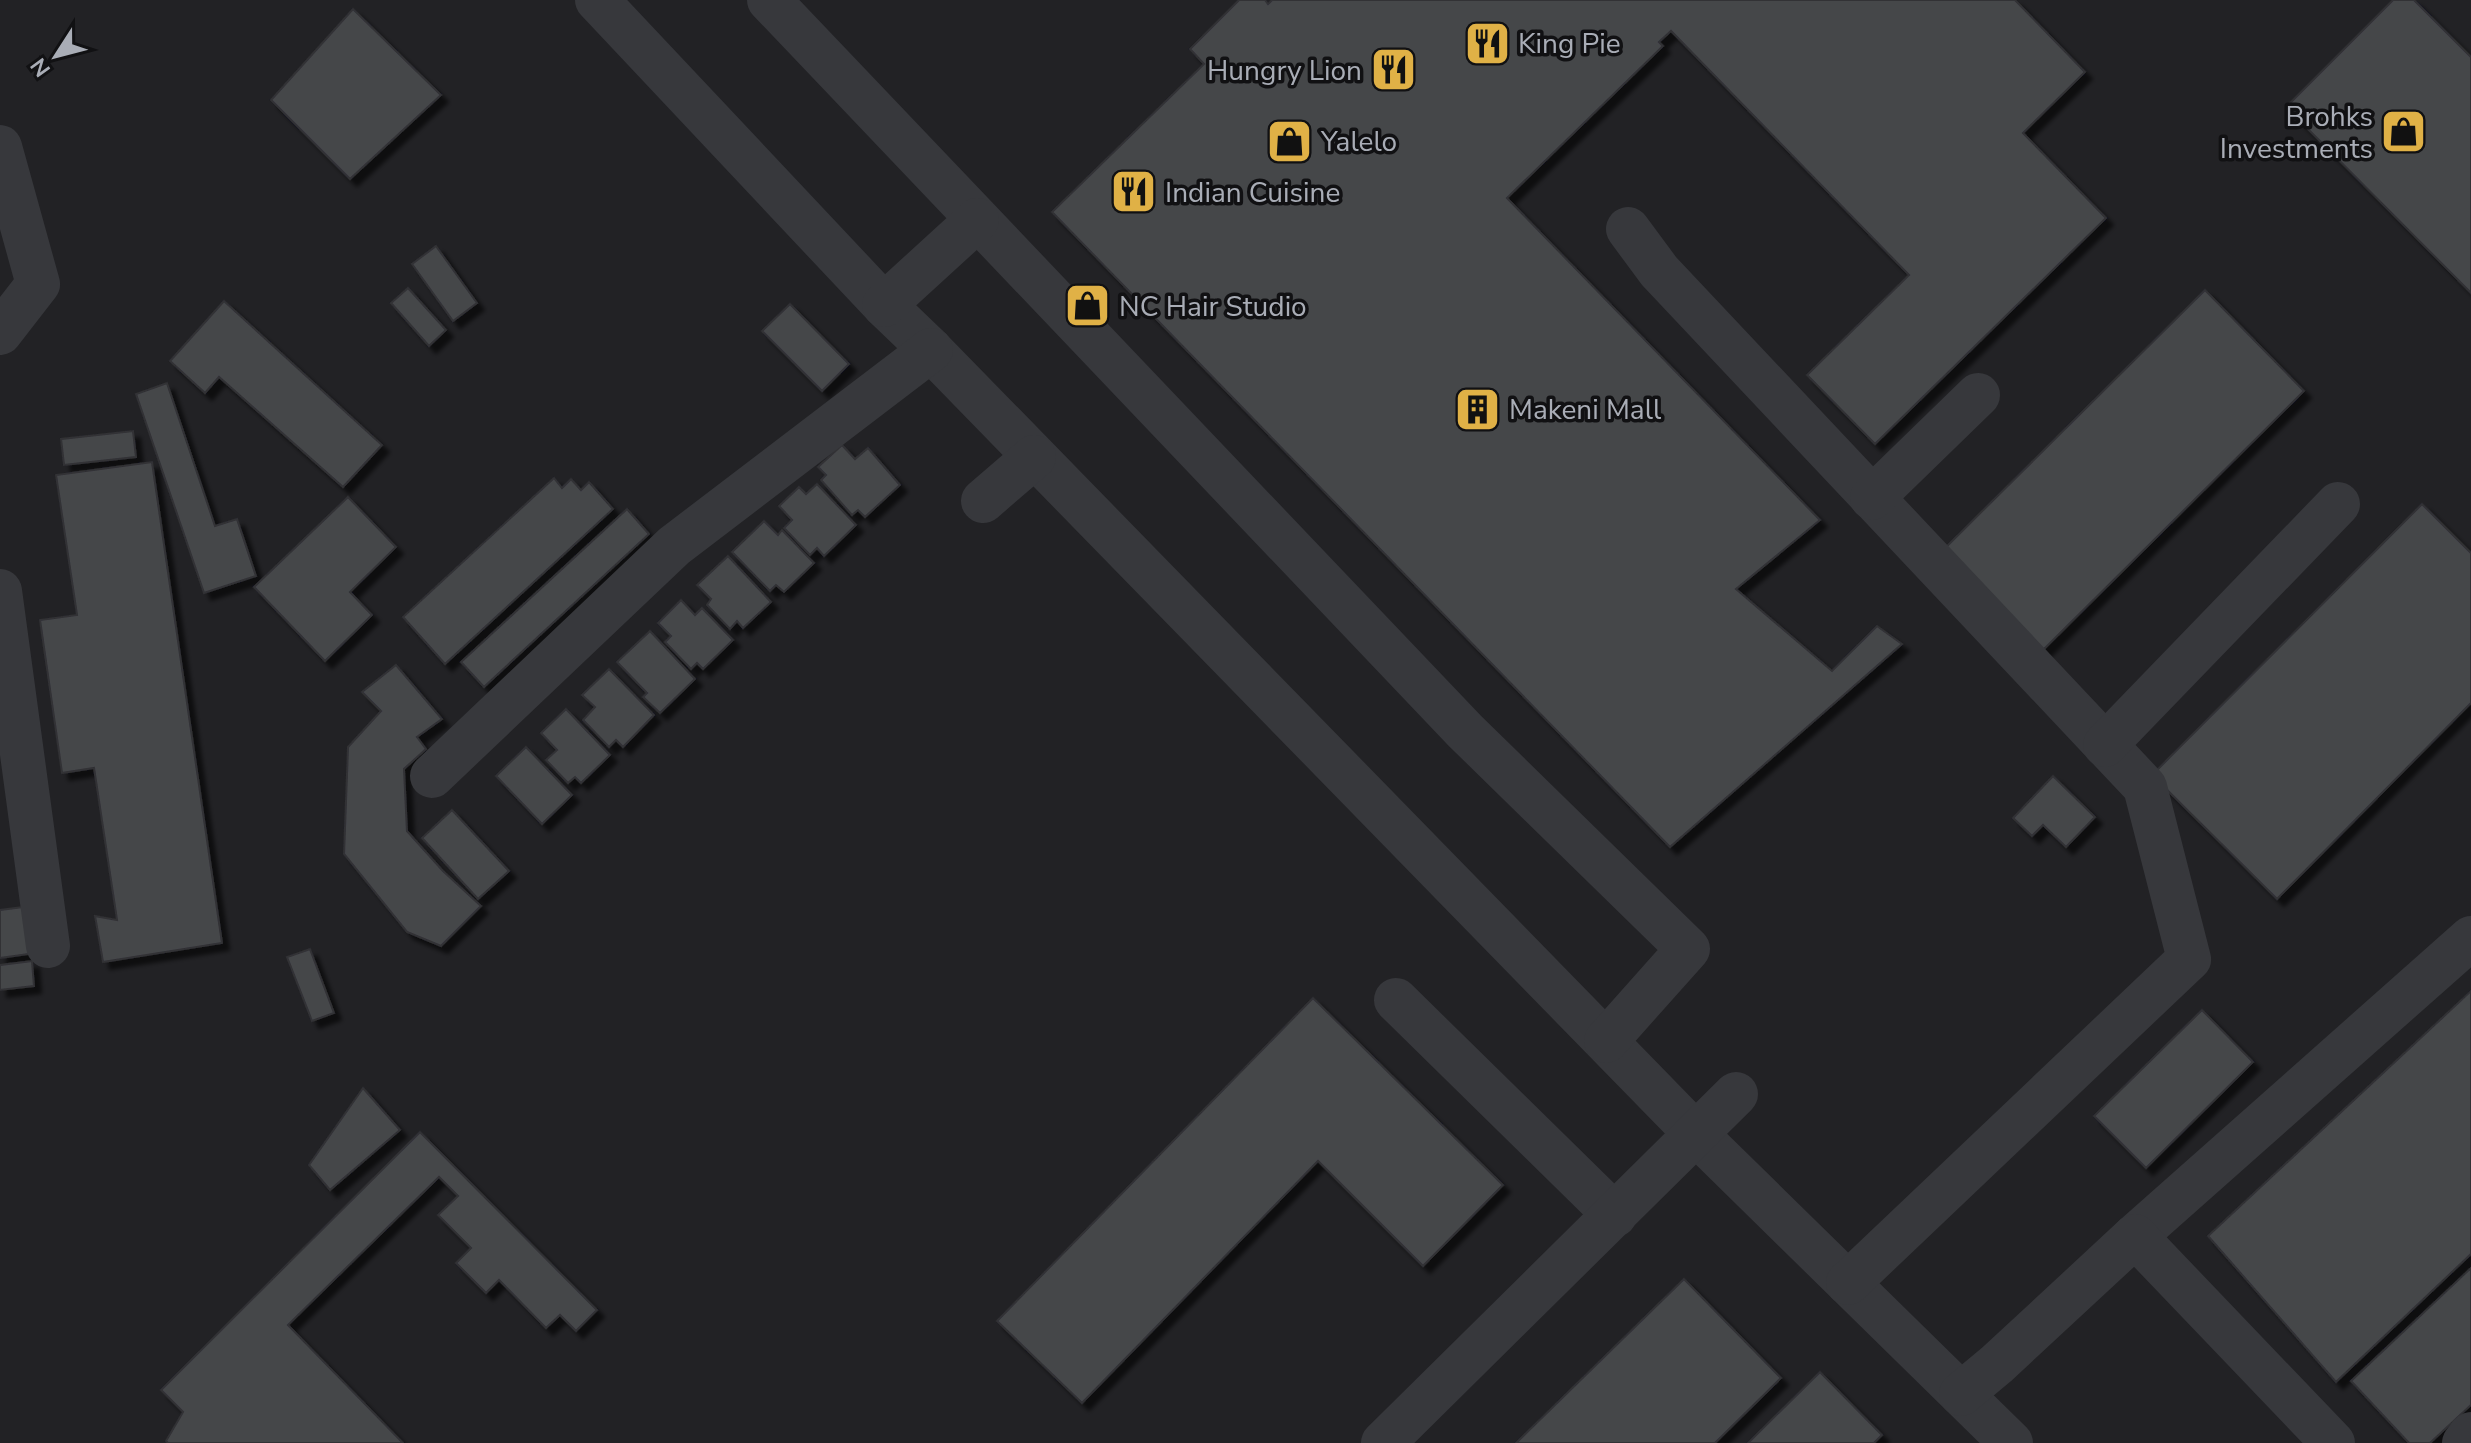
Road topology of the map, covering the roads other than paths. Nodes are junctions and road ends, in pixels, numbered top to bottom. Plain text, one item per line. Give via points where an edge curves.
1 (597, 0) edge
2 (769, 0) edge
3 (0, 147) edge
4 (977, 220) junction
5 (1628, 229) dead end
6 (884, 305) junction
7 (0, 333) edge
8 (931, 350) junction
9 (1978, 395) dead end
10 (1034, 457) junction
11 (1872, 498) junction
12 (983, 501) dead end
13 (2338, 504) dead end
14 (0, 591) edge
15 (2105, 745) junction
16 (432, 776) dead end
17 (2471, 938) edge
18 (48, 946) dead end
19 (1396, 1000) dead end
20 (1606, 1041) junction
21 (1736, 1094) dead end
22 (1696, 1134) junction
23 (1615, 1215) junction
24 (2135, 1236) junction
25 (1848, 1283) junction
26 (1961, 1394) junction
27 (2471, 1434) edge
28 (1383, 1443) edge
29 (2011, 1443) edge
30 (2333, 1443) edge
31 (2464, 1443) edge

1 - 6 street
2 - 4 street
3 - 7 street via 38,284
4 - 6 street
4 - 20 street via 1465,731 1688,949
5 - 11 street via 1659,271
6 - 8 street
8 - 10 street
8 - 16 street via 674,546
9 - 11 street
10 - 12 street
10 - 20 street
11 - 15 street
13 - 15 street
14 - 18 street
15 - 25 street via 2145,787 2189,959
17 - 24 street
19 - 23 street
20 - 22 street
21 - 22 street
22 - 23 street
22 - 25 street
23 - 28 street
24 - 26 street
24 - 30 street
25 - 26 street
26 - 29 street
27 - 31 street

